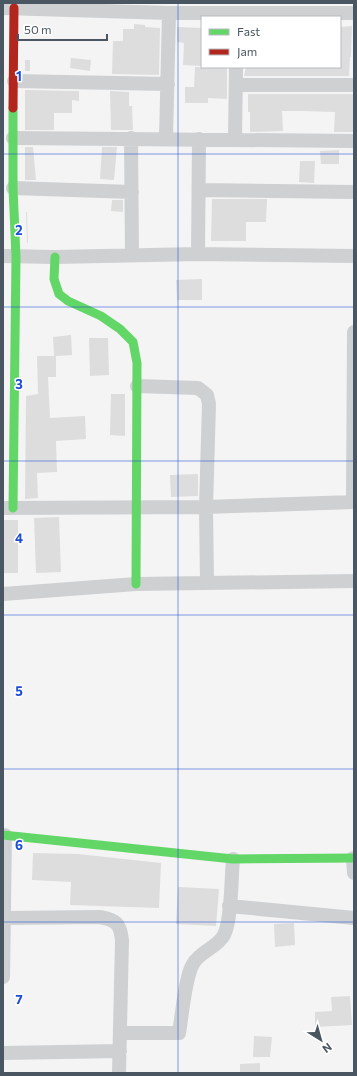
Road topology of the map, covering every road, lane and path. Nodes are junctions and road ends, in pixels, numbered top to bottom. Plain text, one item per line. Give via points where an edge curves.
1 (9, 8) edge
2 (178, 9) edge
3 (354, 13) edge
4 (236, 15) edge
5 (236, 68) edge
6 (14, 81) junction
7 (168, 84) junction
8 (236, 85) junction
9 (354, 85) edge
10 (13, 138) junction
11 (131, 138) junction
12 (166, 139) junction
13 (199, 139) junction
14 (235, 139) junction
15 (354, 140) edge
16 (13, 188) junction
17 (199, 190) junction
18 (354, 191) edge
19 (132, 192) junction
20 (354, 197) edge
21 (198, 254) junction
22 (132, 255) junction
23 (9, 256) edge
24 (354, 256) edge
25 (55, 257) junction
26 (354, 332) edge
27 (137, 386) junction
28 (354, 502) edge
29 (136, 507) junction
30 (206, 507) junction
31 (8, 508) edge
32 (354, 581) edge
33 (207, 583) junction
34 (136, 584) junction
35 (3, 594) edge
36 (4, 835) edge
37 (354, 858) edge
38 (232, 859) junction
39 (354, 873) edge
40 (229, 906) junction
41 (4, 918) edge
42 (354, 918) edge
43 (3, 977) edge
44 (120, 1033) junction
45 (120, 1050) junction
46 (3, 1053) edge
47 (119, 1073) edge

1 - 2 street
1 - 6 street
2 - 4 street
2 - 7 street
3 - 4 street
5 - 8 street
6 - 7 street
6 - 10 street
7 - 12 street
8 - 9 street
8 - 14 street
10 - 11 street
10 - 16 street
11 - 12 street
11 - 19 street
12 - 13 street
13 - 14 street
13 - 17 street
14 - 15 street
16 - 19 street
16 - 23 street
17 - 18 street
17 - 21 street
18 - 20 street
19 - 22 street
21 - 22 street
21 - 24 street
22 - 25 street
23 - 25 street
23 - 31 street
25 - 27 street via 54,279 59,294 120,328 133,342 137,363
26 - 28 street
27 - 29 street
27 - 30 street via 198,388 207,395 209,404
28 - 30 street
29 - 30 street
29 - 31 street
29 - 34 street
30 - 33 street
32 - 33 street
33 - 34 street
34 - 35 street
36 - 38 street
36 - 41 street
37 - 38 street
37 - 39 street
38 - 40 street
40 - 42 street
40 - 44 street via 224,935 201,954 188,975 180,1033
41 - 43 street
41 - 44 street via 100,917 118,923 122,940
44 - 45 street
45 - 46 street
45 - 47 street

